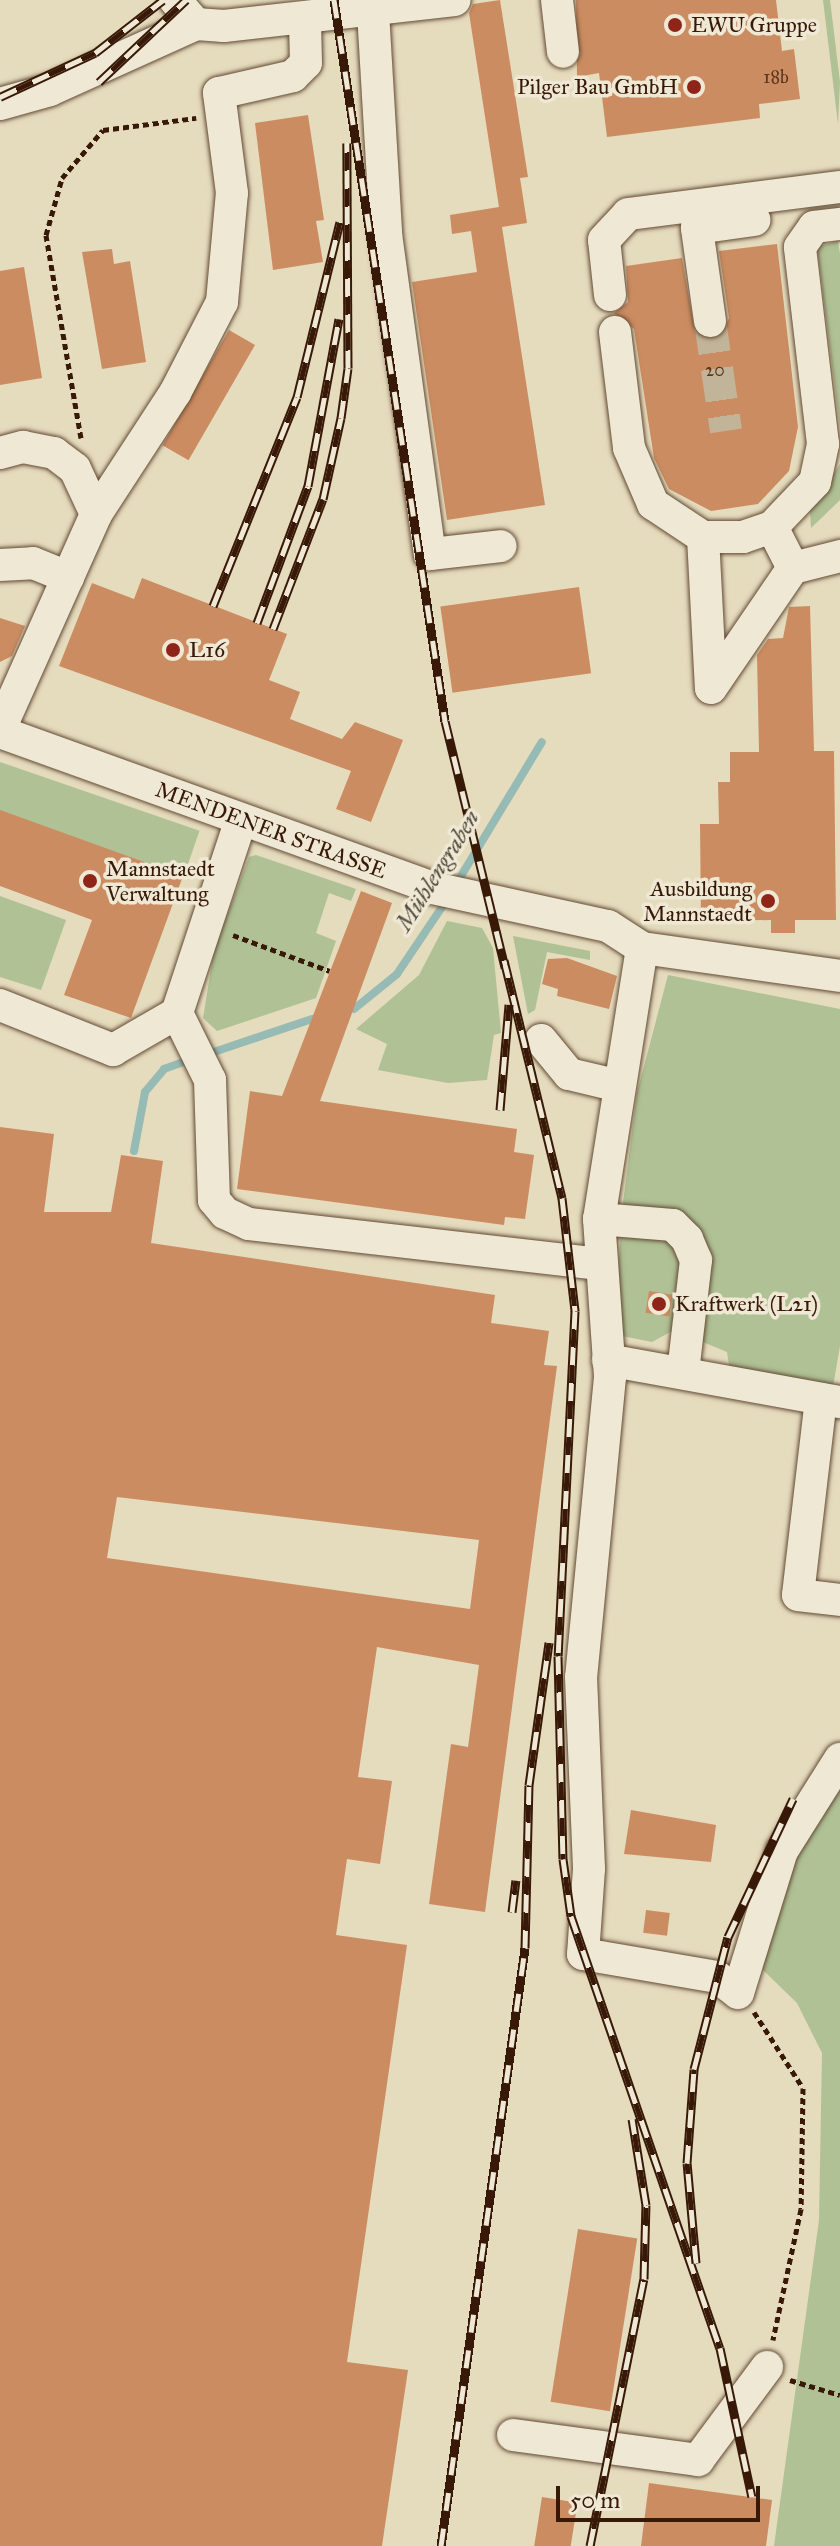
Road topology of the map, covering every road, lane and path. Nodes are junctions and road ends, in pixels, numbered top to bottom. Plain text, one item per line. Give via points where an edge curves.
1 (455, 0) edge
2 (557, 0) edge
3 (185, 12) edge
4 (373, 12) junction
5 (305, 21) junction
6 (563, 52) dead end
7 (0, 104) edge
8 (221, 115) junction
9 (840, 187) edge
10 (840, 207) edge
11 (840, 224) edge
12 (610, 295) dead end
13 (710, 321) tunnel mouth
14 (615, 332) dead end
15 (0, 453) edge
16 (75, 469) junction
17 (96, 514) junction
18 (772, 527) junction
19 (703, 537) junction
20 (501, 546) dead end
21 (840, 556) edge
22 (0, 565) edge
23 (793, 568) junction
24 (68, 577) junction
25 (0, 731) edge
26 (241, 819) junction
27 (206, 924) junction
28 (642, 948) junction
29 (330, 971) dead end
30 (831, 974) edge
31 (0, 1005) edge
32 (182, 1022) junction
33 (541, 1040) dead end
34 (615, 1085) junction
35 (599, 1219) junction
36 (598, 1264) junction
37 (608, 1360) junction
38 (683, 1372) junction
39 (831, 1401) edge
40 (840, 1600) edge
41 (840, 1759) edge
42 (738, 1993) junction
43 (767, 2367) junction
44 (840, 2395) edge
45 (513, 2435) dead end

1 - 4 lane
2 - 6 lane
3 - 5 lane
3 - 7 lane via 50,90
4 - 5 lane
4 - 20 lane via 386,234 430,554
5 - 8 lane via 306,63 293,76 219,93
8 - 16 path via 103,130 62,178 46,235 86,463
8 - 17 lane via 232,193 222,302 175,393
9 - 12 lane via 628,214 604,240
10 - 13 lane via 697,228
11 - 18 lane via 814,227 800,247 823,444 815,482
14 - 19 lane via 629,448 653,504
15 - 16 lane via 23,447 54,453
16 - 17 lane
17 - 24 lane
18 - 19 lane via 743,537
18 - 23 lane
19 - 23 lane via 711,688
21 - 23 lane
22 - 24 lane via 33,563
24 - 25 lane
25 - 26 lane, MENDENER STRASSE
26 - 27 lane
26 - 28 lane, MENDENER STRASSE via 466,898 608,926
27 - 29 path
27 - 32 lane
28 - 30 lane, MENDENER STRASSE
28 - 34 lane
31 - 32 lane via 113,1050
32 - 36 lane via 210,1080 214,1200 225,1213 249,1224
33 - 34 lane via 569,1074
34 - 35 lane
35 - 36 lane
35 - 38 lane via 673,1225 687,1239 696,1260
36 - 37 lane
37 - 38 lane
37 - 42 lane via 581,1677 589,1869 583,1954 717,1977
38 - 39 lane
39 - 40 lane via 798,1595
41 - 42 lane via 782,1851
42 - 43 path via 778,2039 803,2088 801,2209
43 - 44 path via 811,2392
43 - 45 lane via 698,2460

